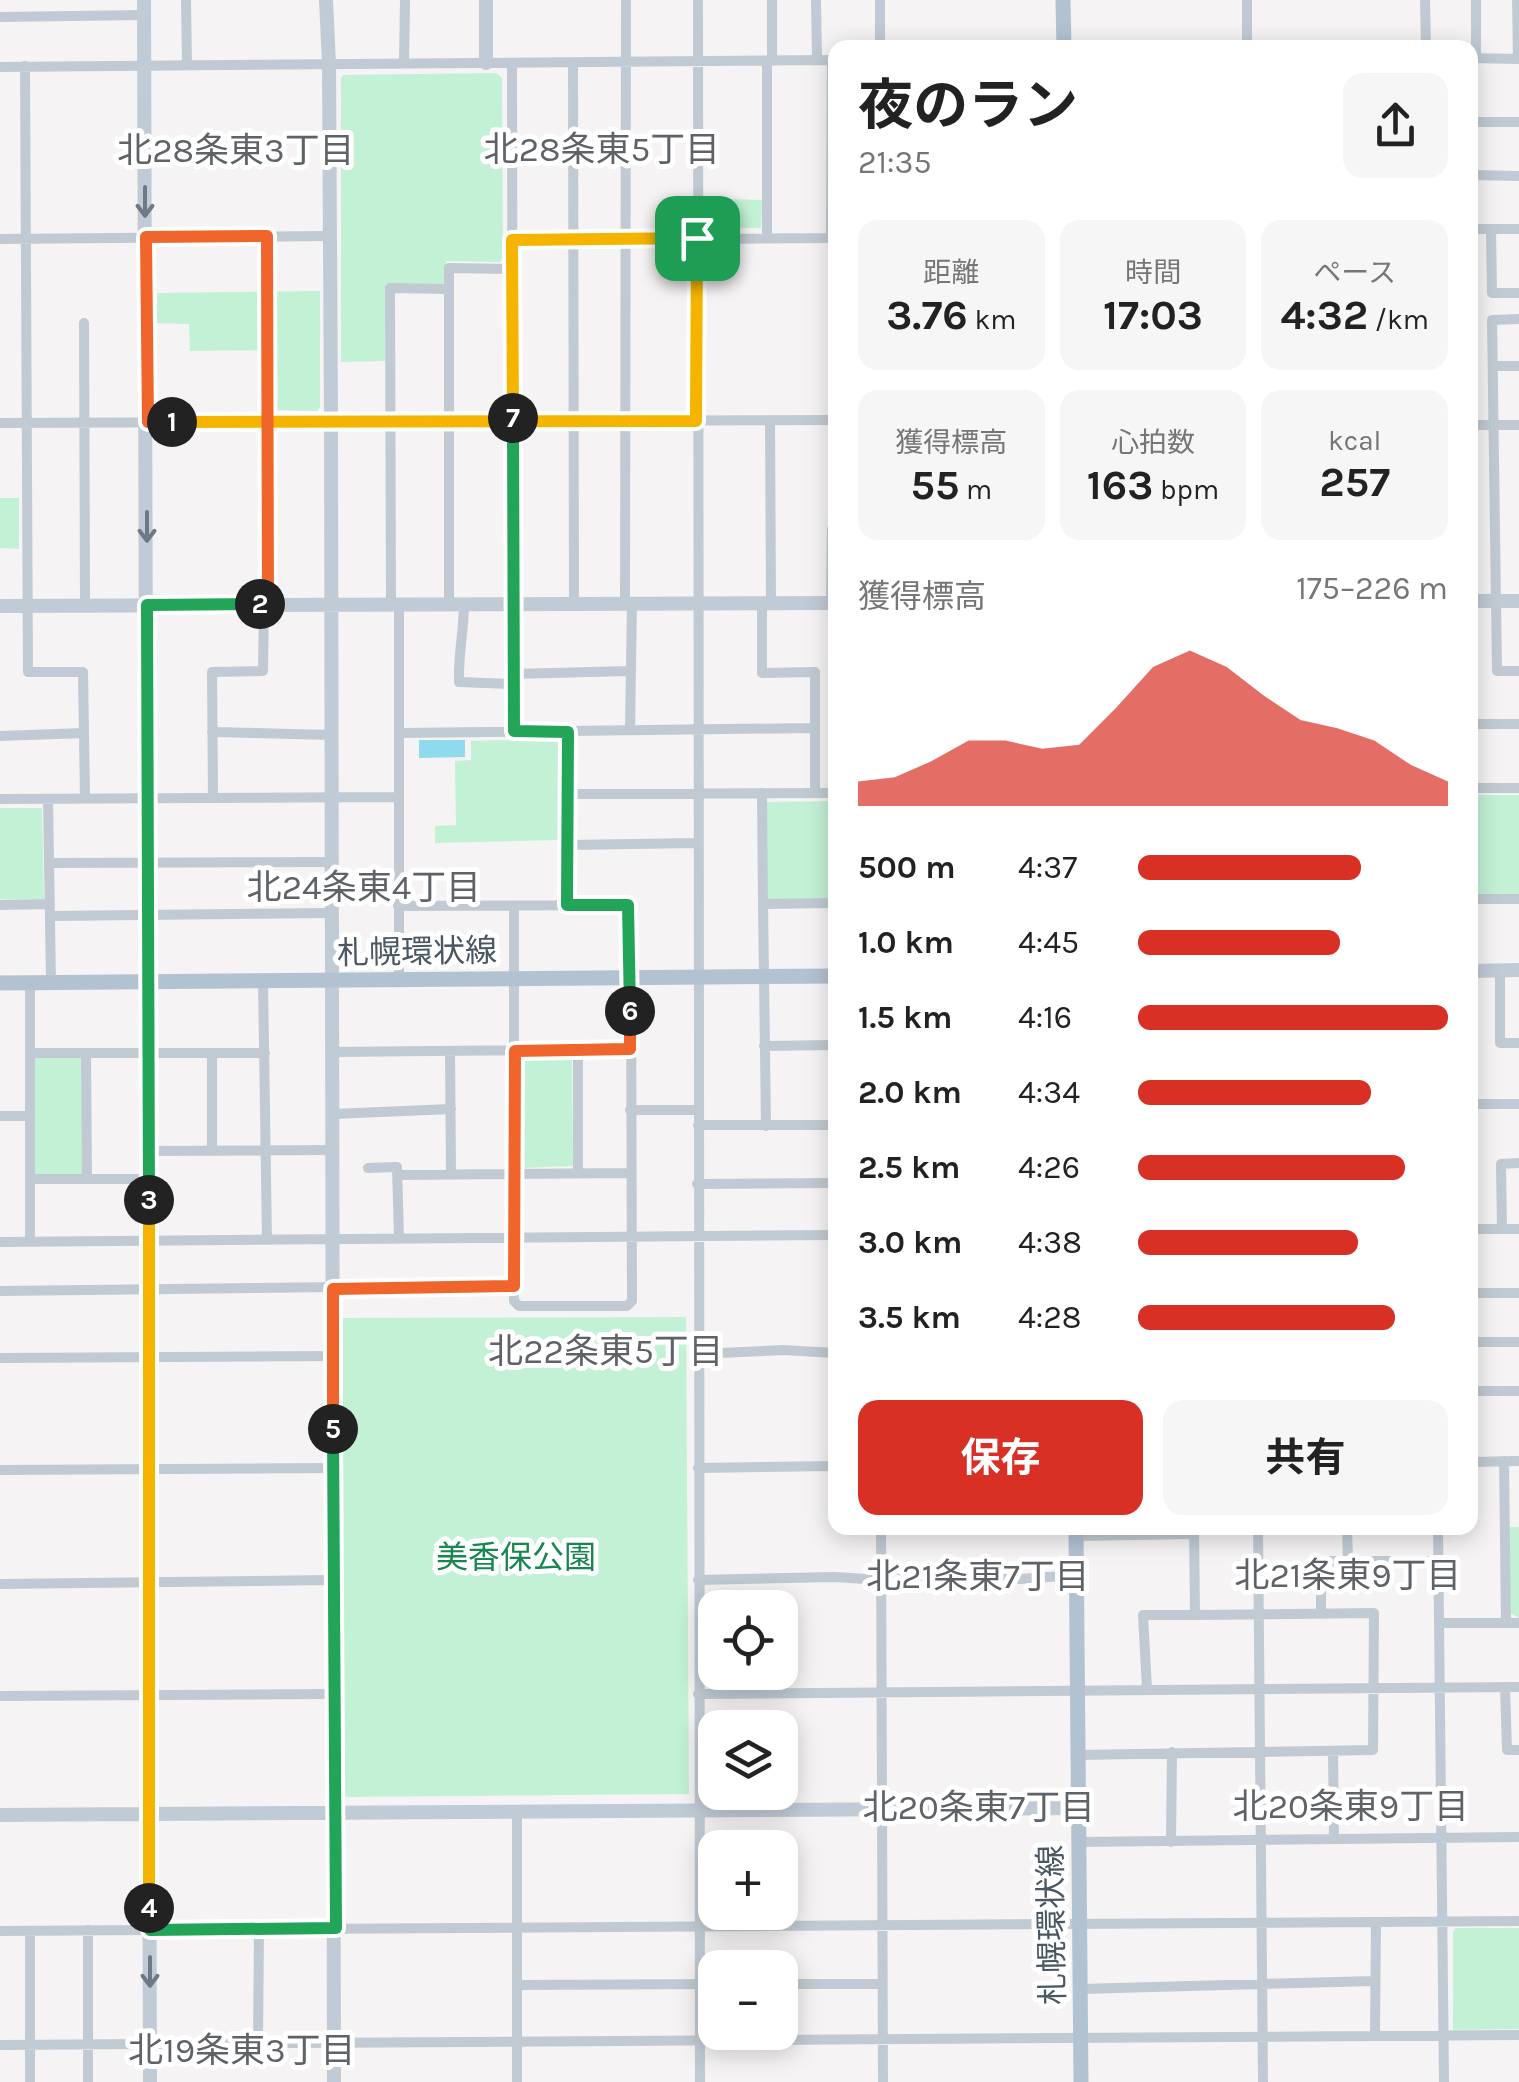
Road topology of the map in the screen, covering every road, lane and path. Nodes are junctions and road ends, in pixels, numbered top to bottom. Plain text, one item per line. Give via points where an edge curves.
1 (186, 0) edge
2 (326, 0) edge
3 (405, 0) edge
4 (486, 0) edge
5 (626, 0) edge
6 (698, 0) edge
7 (772, 0) edge
8 (816, 0) edge
9 (880, 0) edge
10 (1063, 0) edge
11 (1247, 0) edge
12 (1425, 0) edge
13 (1476, 0) edge
14 (1518, 0) edge
15 (144, 8) edge
16 (0, 17) edge
17 (880, 40) edge
18 (1064, 40) edge
19 (1248, 40) edge
20 (1426, 40) edge
21 (1474, 40) edge
22 (1478, 58) edge
23 (1518, 58) edge
24 (769, 60) junction
25 (817, 60) junction
26 (828, 60) edge
27 (626, 62) junction
28 (698, 62) junction
29 (404, 63) junction
30 (486, 63) junction
31 (512, 63) junction
32 (572, 63) junction
33 (329, 64) junction
34 (187, 65) junction
35 (25, 66) junction
36 (144, 66) junction
37 (0, 67) edge
38 (1478, 122) edge
39 (1519, 122) edge
40 (1478, 175) edge
41 (1519, 176) edge
42 (1519, 229) edge
43 (1478, 230) edge
44 (1492, 230) junction
45 (267, 236) junction
46 (330, 236) junction
47 (146, 237) junction
48 (0, 238) edge
49 (24, 238) junction
50 (574, 238) junction
51 (626, 238) junction
52 (697, 238) junction
53 (767, 238) junction
54 (828, 238) edge
55 (512, 240) junction
56 (512, 269) junction
57 (448, 289) junction
58 (1519, 293) edge
59 (1519, 319) edge
60 (84, 323) dead end
61 (1493, 366) junction
62 (1519, 366) edge
63 (770, 420) junction
64 (828, 420) edge
65 (513, 421) junction
66 (575, 421) junction
67 (626, 421) junction
68 (696, 421) junction
69 (148, 422) junction
70 (268, 422) junction
71 (330, 422) junction
72 (393, 422) junction
73 (451, 422) junction
74 (0, 423) edge
75 (26, 423) junction
76 (85, 423) junction
77 (1478, 425) edge
78 (1519, 425) edge
79 (1494, 426) junction
80 (1478, 601) edge
81 (1519, 601) edge
82 (574, 602) junction
83 (696, 602) junction
84 (1496, 602) junction
85 (456, 603) junction
86 (513, 603) junction
87 (628, 603) junction
88 (828, 603) edge
89 (266, 604) junction
90 (330, 604) junction
91 (766, 604) junction
92 (85, 605) junction
93 (147, 605) junction
94 (395, 605) junction
95 (0, 606) edge
96 (27, 606) junction
97 (630, 671) junction
98 (1519, 672) edge
99 (514, 679) junction
100 (1478, 724) edge
101 (1519, 724) edge
102 (814, 728) junction
103 (630, 730) junction
104 (514, 731) junction
105 (696, 731) junction
106 (212, 732) junction
107 (568, 732) junction
108 (400, 733) junction
109 (84, 734) junction
110 (331, 735) junction
111 (0, 736) edge
112 (1478, 788) edge
113 (1519, 788) edge
114 (815, 792) junction
115 (828, 792) edge
116 (566, 794) junction
117 (697, 794) junction
118 (762, 794) junction
119 (399, 797) junction
120 (213, 798) junction
121 (331, 798) junction
122 (48, 799) junction
123 (85, 799) junction
124 (148, 799) junction
125 (0, 800) edge
126 (696, 843) junction
127 (568, 845) junction
128 (332, 862) junction
129 (148, 863) junction
130 (49, 864) junction
131 (1519, 899) edge
132 (1478, 900) edge
133 (763, 904) junction
134 (828, 904) edge
135 (0, 905) edge
136 (567, 905) junction
137 (398, 906) junction
138 (514, 908) junction
139 (50, 910) junction
140 (332, 913) junction
141 (149, 915) junction
142 (1478, 970) edge
143 (1500, 970) junction
144 (1519, 970) edge
145 (698, 976) junction
146 (764, 976) junction
147 (828, 976) edge
148 (631, 977) junction
149 (514, 978) junction
150 (332, 980) junction
151 (398, 980) junction
152 (264, 981) junction
153 (51, 982) junction
154 (149, 982) junction
155 (0, 983) edge
156 (30, 983) junction
157 (1519, 1043) edge
158 (764, 1046) junction
159 (828, 1046) edge
160 (630, 1049) junction
161 (578, 1050) junction
162 (450, 1051) junction
163 (515, 1051) junction
164 (30, 1052) junction
165 (332, 1052) junction
166 (86, 1053) junction
167 (149, 1053) junction
168 (212, 1053) junction
169 (264, 1053) junction
170 (1478, 1104) edge
171 (1519, 1104) edge
172 (451, 1109) junction
173 (630, 1110) junction
174 (698, 1110) junction
175 (332, 1114) junction
176 (0, 1116) edge
177 (30, 1116) junction
178 (828, 1125) edge
179 (698, 1126) junction
180 (766, 1126) junction
181 (266, 1150) junction
182 (332, 1150) junction
183 (149, 1151) junction
184 (212, 1151) junction
185 (1519, 1163) edge
186 (368, 1168) dead end
187 (578, 1173) junction
188 (630, 1173) junction
189 (452, 1174) junction
190 (515, 1174) junction
191 (397, 1175) junction
192 (30, 1179) junction
193 (87, 1179) junction
194 (149, 1179) junction
195 (828, 1183) edge
196 (697, 1184) junction
197 (1478, 1229) edge
198 (1502, 1229) junction
199 (1519, 1229) edge
200 (828, 1235) edge
201 (631, 1236) junction
202 (698, 1236) junction
203 (398, 1238) junction
204 (515, 1238) junction
205 (267, 1240) junction
206 (333, 1240) junction
207 (30, 1241) junction
208 (150, 1241) junction
209 (0, 1242) edge
210 (514, 1286) junction
211 (333, 1289) junction
212 (150, 1290) junction
213 (0, 1291) edge
214 (1478, 1293) edge
215 (1519, 1293) edge
216 (1478, 1342) edge
217 (1519, 1342) edge
218 (828, 1353) edge
219 (697, 1354) junction
220 (332, 1356) junction
221 (150, 1357) junction
222 (0, 1358) edge
223 (1478, 1391) edge
224 (1519, 1391) edge
225 (1504, 1461) junction
226 (1519, 1461) edge
227 (1478, 1462) edge
228 (828, 1466) edge
229 (333, 1468) junction
230 (698, 1468) junction
231 (149, 1469) junction
232 (0, 1470) edge
233 (1519, 1524) edge
234 (1505, 1525) junction
235 (881, 1535) edge
236 (1076, 1535) edge
237 (1194, 1535) edge
238 (1258, 1535) edge
239 (1347, 1535) edge
240 (1438, 1535) edge
241 (1348, 1561) junction
242 (1438, 1561) junction
243 (1076, 1575) junction
244 (333, 1580) junction
245 (698, 1580) junction
246 (881, 1580) junction
247 (150, 1583) junction
248 (0, 1584) edge
249 (1321, 1614) junction
250 (1195, 1615) junction
251 (1258, 1615) junction
252 (1506, 1623) junction
253 (1519, 1623) edge
254 (1440, 1624) junction
255 (1505, 1687) junction
256 (1519, 1687) edge
257 (1374, 1688) junction
258 (1440, 1688) junction
259 (1148, 1689) junction
260 (1260, 1689) junction
261 (1077, 1690) junction
262 (881, 1692) junction
263 (334, 1694) junction
264 (698, 1694) junction
265 (150, 1695) junction
266 (0, 1696) edge
267 (698, 1710) edge
268 (1519, 1750) edge
269 (1333, 1751) junction
270 (1172, 1752) junction
271 (1260, 1752) junction
272 (1078, 1755) junction
273 (1078, 1808) junction
274 (798, 1809) edge
275 (882, 1809) junction
276 (699, 1810) joint
277 (517, 1811) junction
278 (334, 1812) junction
279 (149, 1814) junction
280 (0, 1815) edge
281 (699, 1830) edge
282 (1519, 1837) edge
283 (1442, 1838) junction
284 (1261, 1840) junction
285 (1334, 1840) junction
286 (1078, 1842) junction
287 (1171, 1842) junction
288 (1519, 1920) edge
289 (1442, 1921) junction
290 (1376, 1922) junction
291 (1262, 1923) junction
292 (1079, 1924) junction
293 (798, 1925) edge
294 (882, 1925) junction
295 (698, 1926) edge
296 (336, 1928) junction
297 (517, 1928) junction
298 (258, 1929) junction
299 (88, 1930) junction
300 (150, 1930) junction
301 (0, 1931) edge
302 (30, 1931) junction
303 (1374, 1981) junction
304 (1262, 1983) junction
305 (698, 1984) edge
306 (798, 1984) edge
307 (883, 1984) junction
308 (517, 1985) junction
309 (1080, 1989) junction
310 (1375, 2035) junction
311 (1443, 2035) junction
312 (1519, 2035) edge
313 (1263, 2037) junction
314 (1080, 2038) junction
315 (798, 2039) edge
316 (882, 2039) junction
317 (698, 2040) edge
318 (258, 2042) junction
319 (334, 2042) junction
320 (517, 2042) junction
321 (150, 2043) junction
322 (0, 2044) edge
323 (30, 2044) junction
324 (88, 2044) junction
325 (700, 2050) edge
326 (30, 2082) edge
327 (88, 2082) edge
328 (150, 2082) edge
329 (334, 2082) edge
330 (517, 2082) edge
331 (700, 2082) edge
332 (883, 2082) edge
333 (1080, 2082) edge
334 (1263, 2082) edge
335 (1444, 2082) edge

1 - 34 street
2 - 33 street
3 - 29 street
4 - 30 street
5 - 27 street
6 - 28 street
7 - 24 street
8 - 25 street
9 - 17 street
10 - 18 main road
11 - 19 street
12 - 20 street
13 - 21 street
14 - 23 street
15 - 16 street
15 - 36 street
22 - 23 street
24 - 25 street
24 - 28 street
24 - 53 street
25 - 26 street
27 - 28 street
27 - 32 street
27 - 51 street
28 - 52 street
29 - 30 street
29 - 33 street
30 - 31 street
31 - 32 street
31 - 55 street
32 - 50 street
33 - 34 street
33 - 46 street
34 - 36 street
35 - 36 street
35 - 37 street
35 - 49 street
36 -> 47 street
38 - 39 street
40 - 41 street
42 - 44 street
43 - 44 street
44 - 58 street via 1492,293
45 - 46 street
45 - 47 street
45 - 70 street
46 - 71 street
47 - 49 street
47 - 69 street
48 - 49 street
49 - 75 street
50 - 51 street
50 - 55 street
50 - 66 street
51 - 52 street
51 - 67 street
52 - 53 street
52 - 68 street
53 - 54 street
55 - 56 street
56 - 57 street via 449,268
56 - 65 street
57 - 72 street via 390,288
57 - 73 street
59 - 61 street via 1492,320
60 - 76 street
61 - 62 street
61 - 79 street
63 - 64 street
63 - 68 street
63 - 91 street
65 - 66 street
65 - 73 street
65 - 86 street
66 - 67 street
66 - 82 street
67 - 68 street
67 - 87 street
68 - 83 street
69 - 70 street
69 - 76 street
69 -> 93 street
70 - 71 street
70 - 89 street
71 - 72 street
71 - 90 street
72 - 73 street
72 - 94 street
73 - 85 street
74 - 75 street
75 - 76 street
75 - 96 street
76 - 92 street
77 - 79 street
78 - 79 street
79 - 84 street
80 - 84 street
81 - 84 street
82 - 86 street
82 - 87 street
83 - 87 street
83 - 91 street
83 - 105 street
84 - 98 street via 1497,671
85 - 86 street
85 - 94 street
85 - 99 street via 464,642 459,682
86 - 99 street
87 - 97 street
88 - 91 street
89 - 90 street
89 - 93 street
89 - 106 street via 264,671 212,672
90 - 94 street
90 - 110 street
91 - 102 street via 762,673 815,672
92 - 93 street
92 - 96 street
93 - 124 street
94 - 108 street
95 - 96 street
96 - 109 street via 28,672 83,672
97 - 99 street
97 - 103 street
99 - 104 street
100 - 101 street
102 - 105 street
102 - 114 street
103 - 105 street
103 - 107 street
104 - 107 street
104 - 108 street
105 - 117 street
106 - 110 street
106 - 120 street
107 - 116 street
108 - 119 street
109 - 111 street
109 - 123 street
110 - 121 street
112 - 113 street
114 - 115 street
114 - 118 street
116 - 117 street
116 - 127 street
117 - 118 street
117 - 126 street
118 - 133 street
119 - 121 street
119 - 137 street
120 - 121 street
120 - 124 street
121 - 128 street
122 - 123 street
122 - 125 street
122 - 130 street
123 - 124 street
124 - 129 street
126 - 127 street
126 - 145 street
127 - 136 street
128 - 129 street
128 - 140 street
129 - 130 street
129 - 141 street
130 - 139 street
131 - 132 street
133 - 134 street
133 - 146 street
135 - 139 street
136 - 138 street
136 - 148 street via 628,905
137 - 138 street
137 - 151 street
138 - 149 street
139 - 141 street
139 - 153 street
140 - 141 street
140 - 150 street
141 - 154 street
142 - 143 street
143 - 144 street
143 - 157 street via 1500,1043
145 - 146 main road, 札幌環状線
145 - 148 main road, 札幌環状線
145 - 174 street
146 - 147 main road, 札幌環状線
146 - 158 street
148 - 149 main road, 札幌環状線
148 - 160 street
149 - 151 main road, 札幌環状線
149 - 163 street
150 - 151 main road, 札幌環状線
150 - 152 main road, 札幌環状線
150 - 165 street
152 - 154 main road, 札幌環状線
152 - 169 street
153 - 154 main road, 札幌環状線
153 - 156 main road, 札幌環状線
154 - 167 street
155 - 156 main road, 札幌環状線
156 - 164 street
158 - 159 street
158 - 180 street
160 - 161 street
160 - 173 street
161 - 163 street
161 - 187 street
162 - 163 street
162 - 165 street
162 - 172 street
163 - 190 street
164 - 166 street
164 - 177 street
165 - 175 street
166 - 167 street
166 - 193 street
167 - 168 street
167 - 183 street
168 - 169 street
168 - 184 street
169 - 181 street
170 - 171 street
172 - 175 street
172 - 189 street
173 - 174 street
173 - 188 street
174 - 179 street
175 - 182 street
176 - 177 street
177 - 192 street
178 - 180 street
179 - 180 street
179 - 196 street
181 - 182 street
181 - 184 street
181 - 205 street
182 - 206 street
183 - 184 street
183 - 194 street
185 - 198 street via 1501,1164
186 - 191 street via 396,1167
187 - 188 street
187 - 190 street
188 - 201 street
189 - 190 street
189 - 191 street
190 - 204 street
191 - 203 street
192 - 193 street
192 - 207 street
193 - 194 street
194 - 208 street
195 - 196 street
196 - 202 street
197 - 198 street
198 - 199 street
200 - 202 street
201 - 202 street
201 - 204 street
201 - 210 street via 627,1306 518,1306
202 - 219 street
203 - 204 street
203 - 206 street
204 - 210 street
205 - 206 street
205 - 208 street
206 - 211 street
207 - 208 street
207 - 209 street
208 - 212 street
210 - 211 street
211 - 212 street
211 - 220 street
212 - 213 street
212 - 221 street
214 - 215 street
216 - 217 street
218 - 219 street
219 - 230 street
220 - 221 street
220 - 229 street
221 - 222 street
221 - 231 street
223 - 224 street
225 - 226 street
225 - 227 street
225 - 234 street
228 - 230 street
229 - 231 street
229 - 244 street
230 - 245 street
231 - 232 street
231 - 247 street
233 - 234 street
234 - 252 street
235 - 246 street
236 - 243 main road, 札幌環状線
237 - 250 street
238 - 251 street
239 - 241 street
240 - 242 street
241 - 242 street
241 - 249 street via 1320,1561
242 - 254 street
243 - 246 street
243 - 261 main road, 札幌環状線
244 - 247 street
244 - 263 street
245 - 246 street
245 - 264 street
246 - 262 street
247 - 248 street
247 - 265 street
249 - 251 street
249 - 257 street via 1374,1613
250 - 251 street
250 - 259 street via 1143,1615
251 - 260 street
252 - 253 street
252 - 254 street
254 - 258 street
255 - 256 street
255 - 258 street
255 - 268 street via 1507,1750
257 - 258 street
257 - 260 street
257 - 269 street via 1373,1750
258 - 283 street
259 - 260 street
259 - 261 street
260 - 271 street
261 - 262 street
261 - 272 main road, 札幌環状線
262 - 264 street
262 - 275 street
263 - 265 street
263 - 278 street
264 - 267 street
265 - 266 street
265 - 279 street
269 - 271 street
269 - 285 street
270 - 271 street
270 - 272 street
270 - 287 street
271 - 284 street
272 - 273 main road, 札幌環状線
273 - 275 street
273 - 286 main road, 札幌環状線
274 - 275 street
275 - 294 street
276 - 277 street
276 - 281 street
277 - 278 street
277 - 297 street
278 - 279 street
278 - 296 street
279 - 280 street
279 - 300 street
282 - 283 street
283 - 285 street
283 - 289 street
284 - 285 street
284 - 287 street
284 - 291 street
286 - 287 street
286 - 292 main road, 札幌環状線
288 - 289 street
289 - 290 street
289 - 311 street
290 - 291 street
290 - 303 street
291 - 292 street
291 - 304 street
292 - 294 street
292 - 309 main road, 札幌環状線
293 - 294 street
294 - 307 street
295 - 297 street
296 - 297 street
296 - 298 street
296 - 319 street
297 - 308 street
298 - 300 street
298 - 318 street
299 - 300 street
299 - 302 street
299 - 324 street
300 -> 321 street
301 - 302 street
302 - 323 street
303 - 304 street
303 - 310 street
304 - 309 street
304 - 313 street
305 - 308 street
306 - 307 street
307 - 316 street
308 - 320 street
309 - 314 main road, 札幌環状線
310 - 311 street
310 - 313 street
311 - 312 street
311 - 335 street
313 - 314 street
313 - 334 street
314 - 316 street
314 - 333 main road, 札幌環状線
315 - 316 street
316 - 332 street
317 - 320 street
318 - 319 street
318 - 321 street
319 - 320 street
319 - 329 street
320 - 330 street
321 - 324 street
321 - 328 street
322 - 323 street
323 - 324 street
323 - 326 street
324 - 327 street
325 - 331 street

